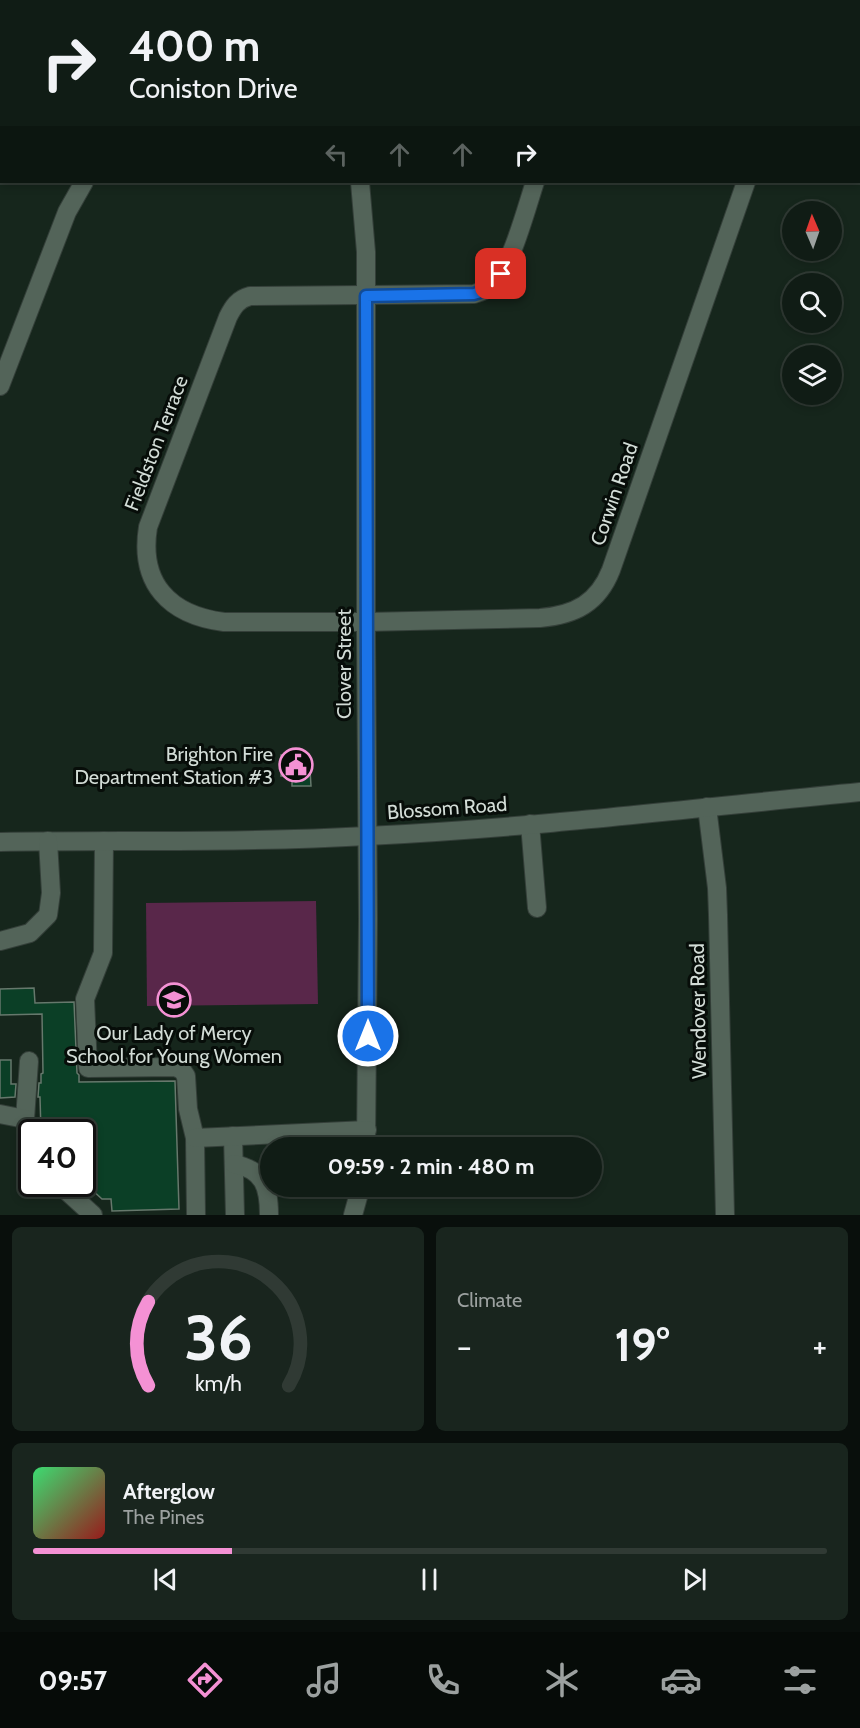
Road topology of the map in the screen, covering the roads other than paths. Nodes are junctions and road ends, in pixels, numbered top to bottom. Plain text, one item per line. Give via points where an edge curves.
1 (83, 183) edge
2 (536, 183) edge
3 (747, 183) edge
4 (361, 184) edge
5 (366, 296) junction
6 (0, 386) edge
7 (366, 622) junction
8 (860, 792) edge
9 (707, 807) junction
10 (530, 824) junction
11 (367, 836) junction
12 (48, 841) junction
13 (104, 841) junction
14 (0, 842) edge
15 (537, 908) dead end
16 (0, 941) edge
17 (29, 1061) dead end
18 (0, 1114) edge
19 (25, 1119) joint
20 (233, 1137) junction
21 (260, 1137) edge
22 (367, 1137) edge
23 (195, 1138) junction
24 (234, 1164) junction
25 (73, 1197) edge
26 (357, 1197) edge
27 (93, 1215) edge
28 (196, 1215) edge
29 (235, 1215) edge
30 (269, 1215) edge
31 (353, 1215) edge
32 (725, 1215) edge

1 - 6 street via 67,212
2 - 5 street, Fieldston Terrace via 504,268 483,292
3 - 7 street, Corwin Road via 608,579 598,594 575,610 553,617
4 - 5 street, Clover Street
5 - 7 street, Clover Street
5 - 7 street, Fieldston Terrace via 250,296 234,306 151,518 146,540 153,580 167,598 208,620
7 - 11 street, Clover Street
8 - 9 street, Blossom Road
9 - 10 street, Blossom Road
9 - 32 street, Wendover Road via 717,888
10 - 11 street, Blossom Road
10 - 15 street
11 - 13 street, Blossom Road
11 - 22 street, Clover Street
12 - 13 street, Blossom Road
12 - 14 street, Blossom Road
12 - 16 street via 48,915 30,933
13 - 23 street via 103,953 85,999 88,1068 182,1070
17 - 19 street
18 - 19 street
20 - 21 street
20 - 23 street
20 - 24 street
23 - 28 street
24 - 29 street
24 - 30 street via 254,1171 264,1183 269,1195
25 - 27 street
26 - 31 street

